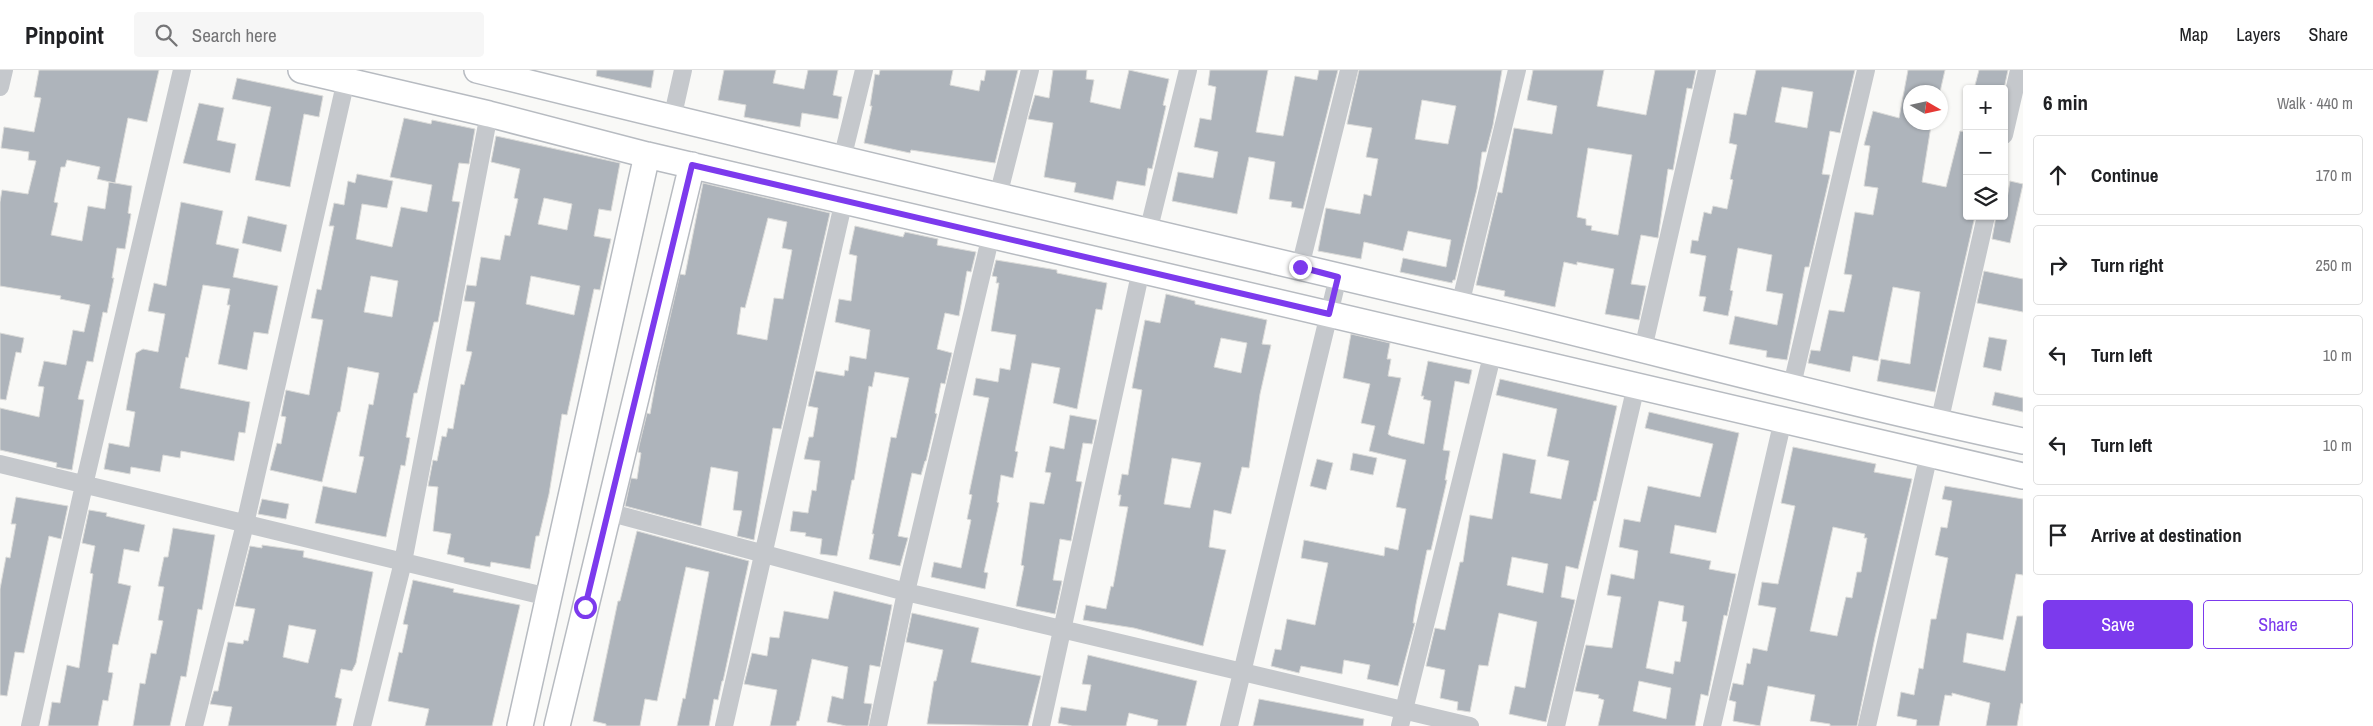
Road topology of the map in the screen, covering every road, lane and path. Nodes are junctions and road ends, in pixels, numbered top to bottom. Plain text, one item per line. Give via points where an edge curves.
1 (4, 70) edge
2 (182, 70) edge
3 (301, 70) edge
4 (477, 70) edge
5 (683, 70) edge
6 (864, 70) edge
7 (1030, 70) edge
8 (1188, 70) edge
9 (1349, 70) edge
10 (1517, 70) edge
11 (1707, 70) edge
12 (1866, 70) edge
13 (2019, 70) edge
14 (346, 80) junction
15 (0, 87) edge
16 (489, 114) junction
17 (672, 119) junction
18 (2005, 130) edge
19 (647, 155) junction
20 (842, 159) junction
21 (692, 165) junction
22 (998, 196) junction
23 (844, 200) junction
24 (1985, 220) edge
25 (1148, 232) junction
26 (991, 235) junction
27 (1300, 267) junction
28 (1141, 270) junction
29 (1338, 277) junction
30 (1460, 305) junction
31 (1329, 314) junction
32 (1643, 349) junction
33 (1493, 352) junction
34 (1792, 385) junction
35 (1636, 386) junction
36 (1783, 420) junction
37 (1939, 423) junction
38 (2023, 441) edge
39 (1929, 454) junction
40 (0, 464) edge
41 (2023, 476) edge
42 (84, 485) junction
43 (608, 512) junction
44 (245, 524) junction
45 (763, 553) junction
46 (403, 562) junction
47 (906, 592) junction
48 (548, 596) junction
49 (1062, 629) junction
50 (1242, 671) junction
51 (1401, 718) edge
52 (30, 726) edge
53 (194, 726) edge
54 (362, 726) edge
55 (520, 726) edge
56 (557, 726) edge
57 (724, 726) edge
58 (878, 726) edge
59 (1041, 726) edge
60 (1229, 726) edge
61 (1470, 726) edge
62 (1556, 726) edge
63 (1712, 726) edge
64 (1868, 726) edge

1 - 15 street
2 - 42 street
3 - 14 main road
4 - 17 main road
5 - 17 street
6 - 20 street
7 - 22 street
8 - 25 street
9 - 27 street
10 - 30 street
11 - 32 street
12 - 34 street
13 - 18 street
14 - 16 main road
14 - 44 street
16 - 19 main road
16 - 46 street
17 - 20 main road
19 - 21 main road
19 - 48 main road
20 - 22 main road
21 - 23 main road
21 - 43 main road
22 - 25 main road
23 - 26 main road
23 - 45 street
24 - 37 street
25 - 27 main road
26 - 28 main road
26 - 47 street
27 - 29 main road
28 - 31 main road
28 - 49 street
29 - 30 main road
29 - 31 street
30 - 32 main road
31 - 33 main road
31 - 50 street
32 - 34 main road
33 - 35 main road
33 - 51 street
34 - 37 main road
35 - 36 main road
35 - 62 street
36 - 39 main road
36 - 63 street
37 - 38 main road
39 - 41 main road
39 - 64 street
40 - 42 street
42 - 44 street
42 - 52 street
43 - 45 street
43 - 56 main road
44 - 46 street
44 - 53 street
45 - 47 street
45 - 57 street
46 - 48 street
46 - 54 street
47 - 49 street
47 - 58 street
48 - 55 main road
49 - 50 street
49 - 59 street
50 - 51 street
50 - 60 street
51 - 61 street

